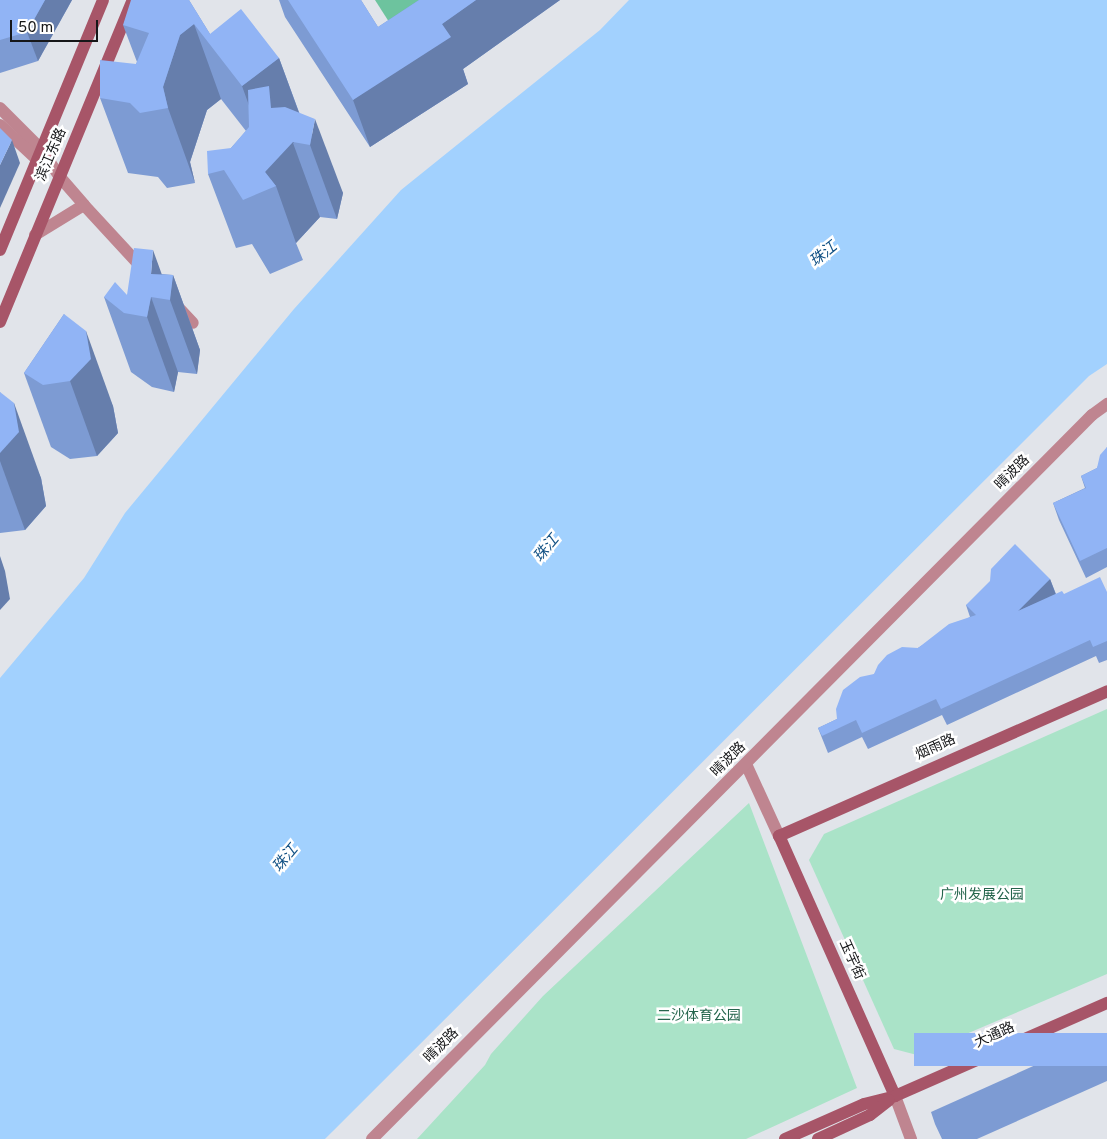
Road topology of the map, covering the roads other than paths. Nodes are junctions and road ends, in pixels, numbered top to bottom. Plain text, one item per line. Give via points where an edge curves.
1 (103, 0) edge
2 (133, 0) edge
3 (0, 108) edge
4 (0, 125) edge
5 (39, 154) junction
6 (59, 176) junction
7 (84, 205) junction
8 (35, 235) junction
9 (0, 250) edge
10 (154, 281) edge
11 (167, 295) edge
12 (0, 322) edge
13 (193, 323) dead end
14 (1107, 404) edge
15 (1107, 691) edge
16 (746, 764) junction
17 (779, 836) junction
18 (1107, 1002) edge
19 (895, 1096) junction
20 (372, 1139) edge
21 (785, 1139) edge
22 (818, 1139) edge
23 (911, 1139) edge

1 - 5 main road, 滨江东路
2 - 6 main road, 滨江东路
3 - 5 street
4 - 5 street
5 - 6 street
5 - 9 main road, 滨江东路
6 - 7 street
6 - 8 main road, 滨江东路
7 - 8 street
7 - 10 street
8 - 12 main road, 滨江东路
11 - 13 street
14 - 16 street, 晴波路 via 1092,415
15 - 17 main road, 烟雨路
16 - 17 street
16 - 20 street, 晴波路
17 - 19 main road, 玉宇街
18 - 19 main road, 大通路
19 - 21 main road, 大通路 via 864,1104
19 - 22 main road, 大通路 via 870,1115
19 - 23 street

